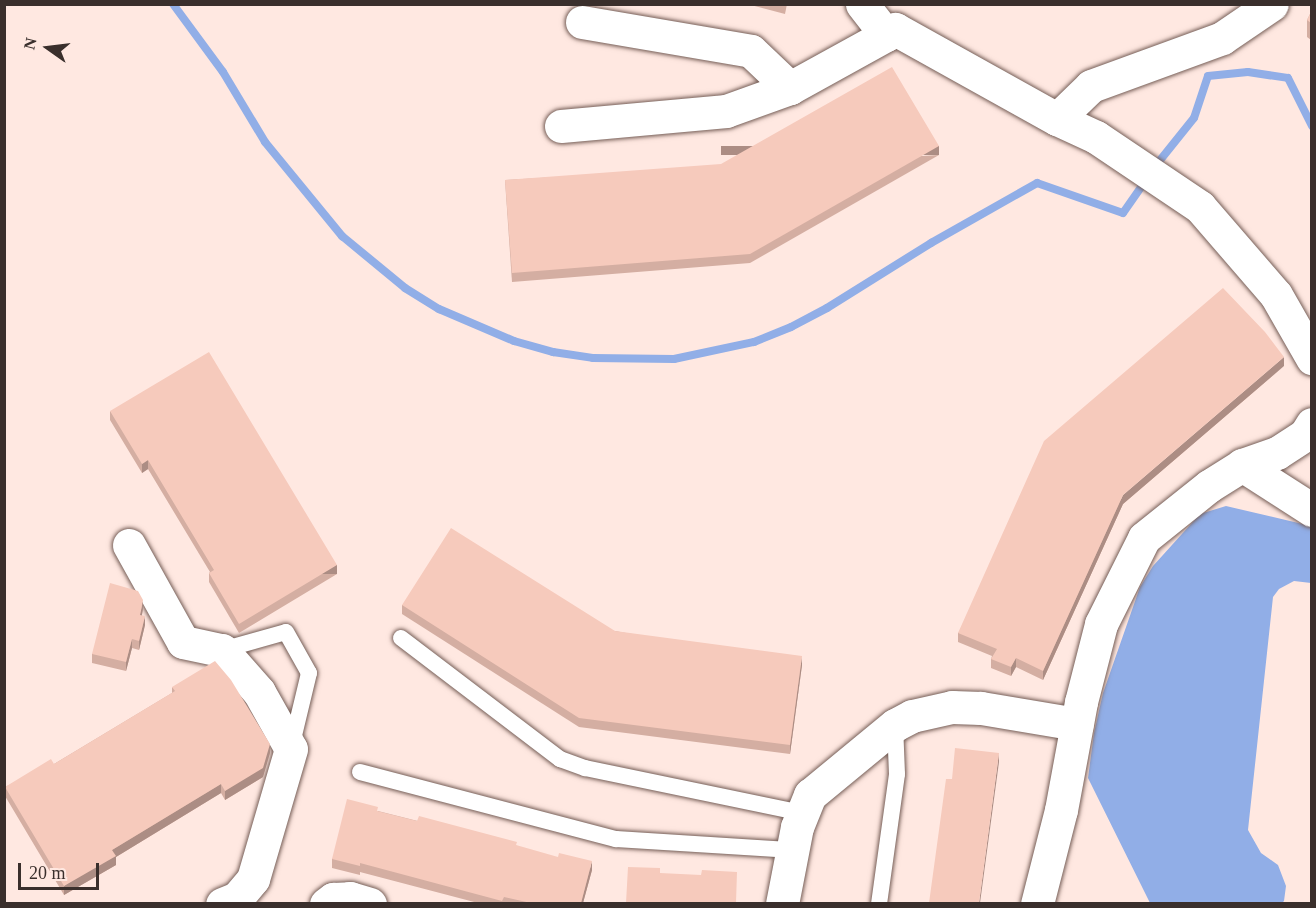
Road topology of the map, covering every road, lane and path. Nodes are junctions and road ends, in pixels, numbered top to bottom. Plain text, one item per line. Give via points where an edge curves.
1 (862, 4) edge
2 (1272, 4) edge
3 (582, 22) dead end
4 (886, 35) junction
5 (790, 88) junction
6 (1057, 119) junction
7 (561, 126) dead end
8 (1311, 358) edge
9 (1311, 424) edge
10 (1242, 465) junction
11 (1311, 510) edge
12 (129, 545) dead end
13 (401, 638) dead end
14 (222, 650) junction
15 (1077, 724) junction
16 (895, 725) junction
17 (291, 748) junction
18 (360, 771) dead end
19 (803, 813) junction
20 (793, 850) junction
21 (222, 903) edge
22 (326, 903) edge
23 (370, 903) edge
24 (782, 903) edge
25 (879, 903) edge
26 (1037, 903) edge

1 - 4 street
2 - 6 street via 1222,38 1091,86
3 - 5 street via 751,51
4 - 5 street
4 - 6 street via 895,29
5 - 7 street via 726,111
6 - 8 street via 1096,136 1200,207 1276,296
9 - 10 street via 1305,435 1277,453
10 - 11 street
10 - 15 street via 1144,538 1101,624
12 - 14 street via 183,642
13 - 19 lane via 560,759 585,768
14 - 17 street via 259,692
14 - 17 lane via 286,632 309,673
15 - 16 street via 952,707 912,716
15 - 26 street via 1061,810
16 - 19 street via 810,795
16 - 25 lane via 897,774
17 - 21 street via 253,879 237,898
18 - 20 lane via 616,839
19 - 20 street
20 - 24 street
22 - 23 street via 350,898

